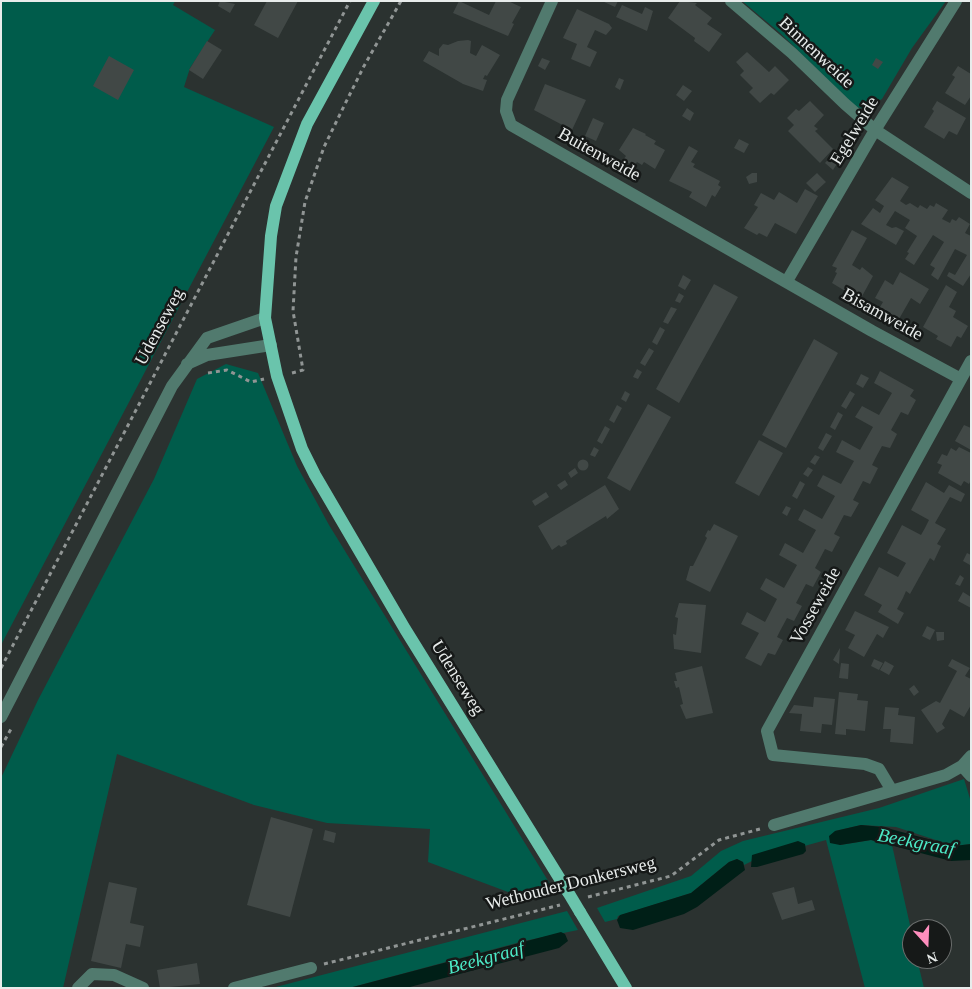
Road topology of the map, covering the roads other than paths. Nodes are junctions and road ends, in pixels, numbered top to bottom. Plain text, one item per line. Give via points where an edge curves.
1 (374, 1) edge
2 (552, 1) edge
3 (731, 1) edge
4 (956, 1) edge
5 (875, 130) junction
6 (971, 193) edge
7 (787, 281) junction
8 (265, 318) junction
9 (271, 345) junction
10 (971, 361) edge
11 (187, 364) junction
12 (961, 379) junction
13 (1, 717) edge
14 (971, 756) edge
15 (962, 766) junction
16 (971, 776) edge
17 (891, 789) junction
18 (774, 825) road end
19 (311, 968) road end
20 (78, 988) edge
21 (143, 988) edge
22 (234, 988) edge
23 (626, 988) edge

1 - 8 main road, Udenseweg via 307,124 283,185 271,236
2 - 7 street, Buitenweide via 507,100 506,111 511,125
3 - 5 street, Binnenweide
4 - 5 street, Egelweide
5 - 6 street, Binnenweide
5 - 7 street, Egelweide
7 - 12 street, Bisamweide
8 - 9 main road, Udenseweg
8 - 11 street via 207,338
9 - 11 street via 208,356
9 - 23 main road, Udenseweg, bridge via 277,376 302,449 315,475 568,898 580,912
10 - 12 street, Vosseweide
11 - 13 street via 156,414
12 - 17 street, Vosseweide via 767,731 773,755 865,764 879,770
14 - 15 street
15 - 16 street
15 - 17 street via 946,775
17 - 18 street
19 - 22 street
20 - 21 street via 92,974 114,975

